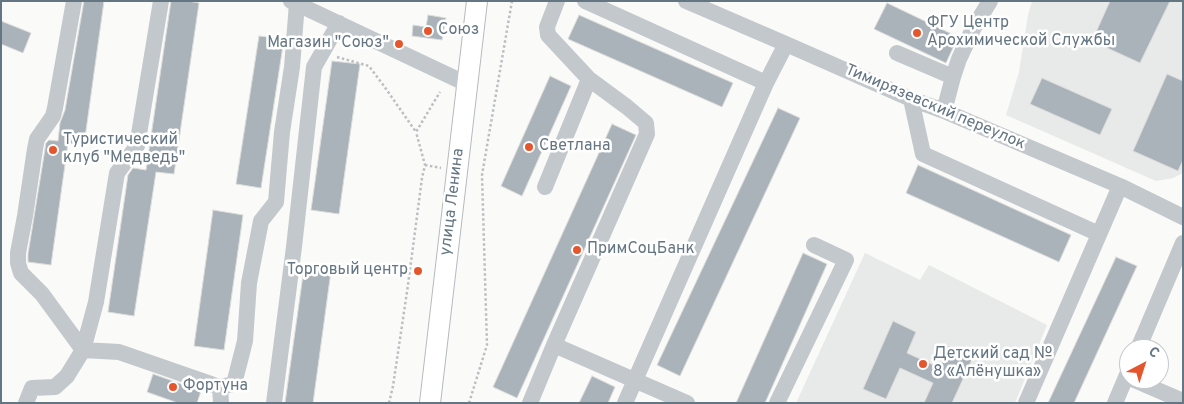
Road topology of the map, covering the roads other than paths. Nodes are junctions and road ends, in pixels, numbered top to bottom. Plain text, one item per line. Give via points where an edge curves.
1 (74, 1) edge
2 (161, 1) edge
3 (476, 1) edge
4 (558, 1) edge
5 (585, 1) edge
6 (686, 1) edge
7 (990, 1) edge
8 (294, 2) edge
9 (714, 7) edge
10 (339, 23) junction
11 (786, 44) junction
12 (897, 53) dead end
13 (953, 77) junction
14 (589, 79) junction
15 (766, 83) junction
16 (467, 84) junction
17 (911, 99) junction
18 (944, 111) junction
19 (1120, 186) junction
20 (545, 187) dead end
21 (1183, 217) edge
22 (1099, 234) junction
23 (1183, 243) edge
24 (814, 245) dead end
25 (1142, 339) edge
26 (554, 345) junction
27 (84, 350) junction
28 (635, 380) junction
29 (1122, 389) edge
30 (1157, 389) edge
31 (220, 395) edge
32 (1183, 401) edge
33 (26, 403) edge
34 (274, 403) edge
35 (430, 403) edge
36 (530, 403) edge
37 (625, 403) edge
38 (686, 403) edge
39 (777, 403) edge
40 (1026, 403) edge
41 (1115, 403) edge

1 - 27 street via 53,116 35,149 18,263 21,273 42,294
2 - 27 street via 136,146 117,173 96,302
3 - 16 main road, улица Ленина
4 - 14 street via 547,27 548,34
5 - 15 street
6 - 9 street, Тимирязевский переулок
7 - 13 street via 972,29
8 - 10 street
8 - 31 street via 292,67 276,202 261,221 249,283 245,341 234,384
9 - 11 street, Тимирязевский переулок
10 - 16 street
10 - 34 street via 314,68
11 - 15 street
11 - 17 street, Тимирязевский переулок
12 - 13 street
13 - 18 street
14 - 20 street
14 - 26 street via 646,123 648,134
15 - 28 street
16 - 35 main road, улица Ленина
17 - 18 street, Тимирязевский переулок
17 - 22 street via 923,154
18 - 19 street, Тимирязевский переулок
19 - 21 street, Тимирязевский переулок
19 - 22 street
22 - 40 street
23 - 25 street
24 - 39 street via 846,260
26 - 28 street
26 - 36 street
27 - 31 street via 119,352
27 - 33 street via 68,376 55,388 32,388
28 - 37 street
28 - 38 street
29 - 41 street
30 - 32 street

